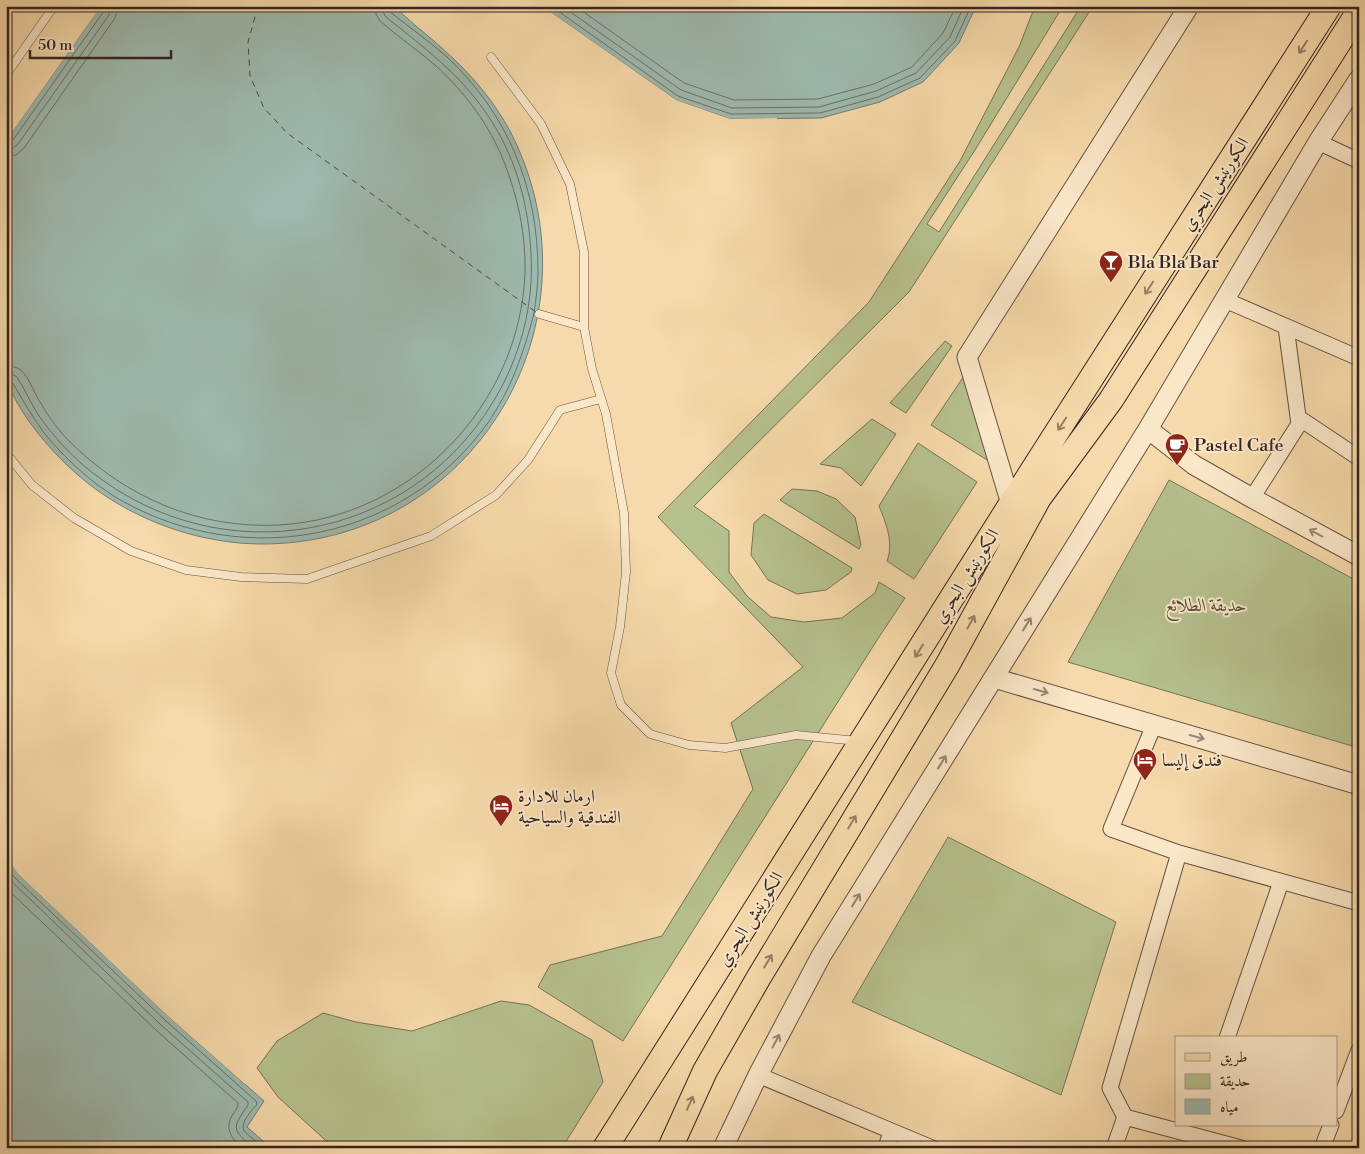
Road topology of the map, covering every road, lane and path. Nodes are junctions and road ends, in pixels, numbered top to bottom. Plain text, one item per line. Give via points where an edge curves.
1 (54, 6) edge
2 (1189, 6) edge
3 (1329, 6) edge
4 (1359, 11) edge
5 (492, 57) dead end
6 (6, 76) edge
7 (1359, 79) edge
8 (1318, 142) junction
9 (1359, 160) edge
10 (1225, 300) junction
11 (539, 314) dead end
12 (1286, 326) junction
13 (584, 328) junction
14 (1359, 358) edge
15 (601, 399) junction
16 (1299, 418) junction
17 (1148, 429) junction
18 (6, 453) edge
19 (1359, 458) edge
20 (1252, 498) junction
21 (1011, 504) junction
22 (1359, 556) edge
23 (994, 678) junction
24 (1154, 725) junction
25 (862, 742) junction
26 (1359, 785) edge
27 (1179, 853) junction
28 (1280, 882) junction
29 (1359, 904) edge
30 (1228, 1036) edge
31 (1359, 1050) edge
32 (758, 1075) junction
33 (1338, 1106) edge
34 (1125, 1117) junction
35 (1331, 1126) edge
36 (1195, 1130) edge
37 (891, 1131) junction
38 (605, 1148) edge
39 (670, 1148) edge
40 (723, 1148) edge
41 (886, 1148) edge
42 (932, 1148) edge
43 (1114, 1148) edge
44 (1241, 1148) edge
45 (1322, 1148) edge

1 - 6 lane
2 - 21 street via 967,357
3 -> 21 main road, الكورنيش البحري
39 -> 4 main road, الكورنيش البحري via 710,1063 948,664 1039,498 1111,400
5 - 13 lane via 541,124 570,184 584,252
7 - 8 street
8 - 9 street
8 - 10 street
10 - 12 street
10 - 17 street
11 - 13 lane
12 - 14 street
12 - 16 street
13 - 15 lane
15 - 18 lane via 560,410 528,460 496,496 431,536 307,579 241,577 186,570 131,551 67,512 32,485
15 - 25 lane via 624,513 626,572 611,673 621,705 650,734 689,745 724,748 796,735
16 - 19 street
16 - 20 street via 1299,424
17 - 20 street via 1194,465
23 -> 17 street
22 -> 20 street
21 -> 25 main road, الكورنيش البحري
23 -> 24 street
32 -> 23 street via 821,956
24 -> 26 street
24 - 27 street via 1111,829
25 - 38 main road, الكورنيش البحري
27 - 28 street
27 - 34 street via 1110,1088
28 - 29 street
28 - 30 street
31 - 33 street
32 - 37 street
32 - 40 street
34 - 36 street
34 - 43 street
35 - 45 street
36 - 44 street
37 - 41 street
37 - 42 street

